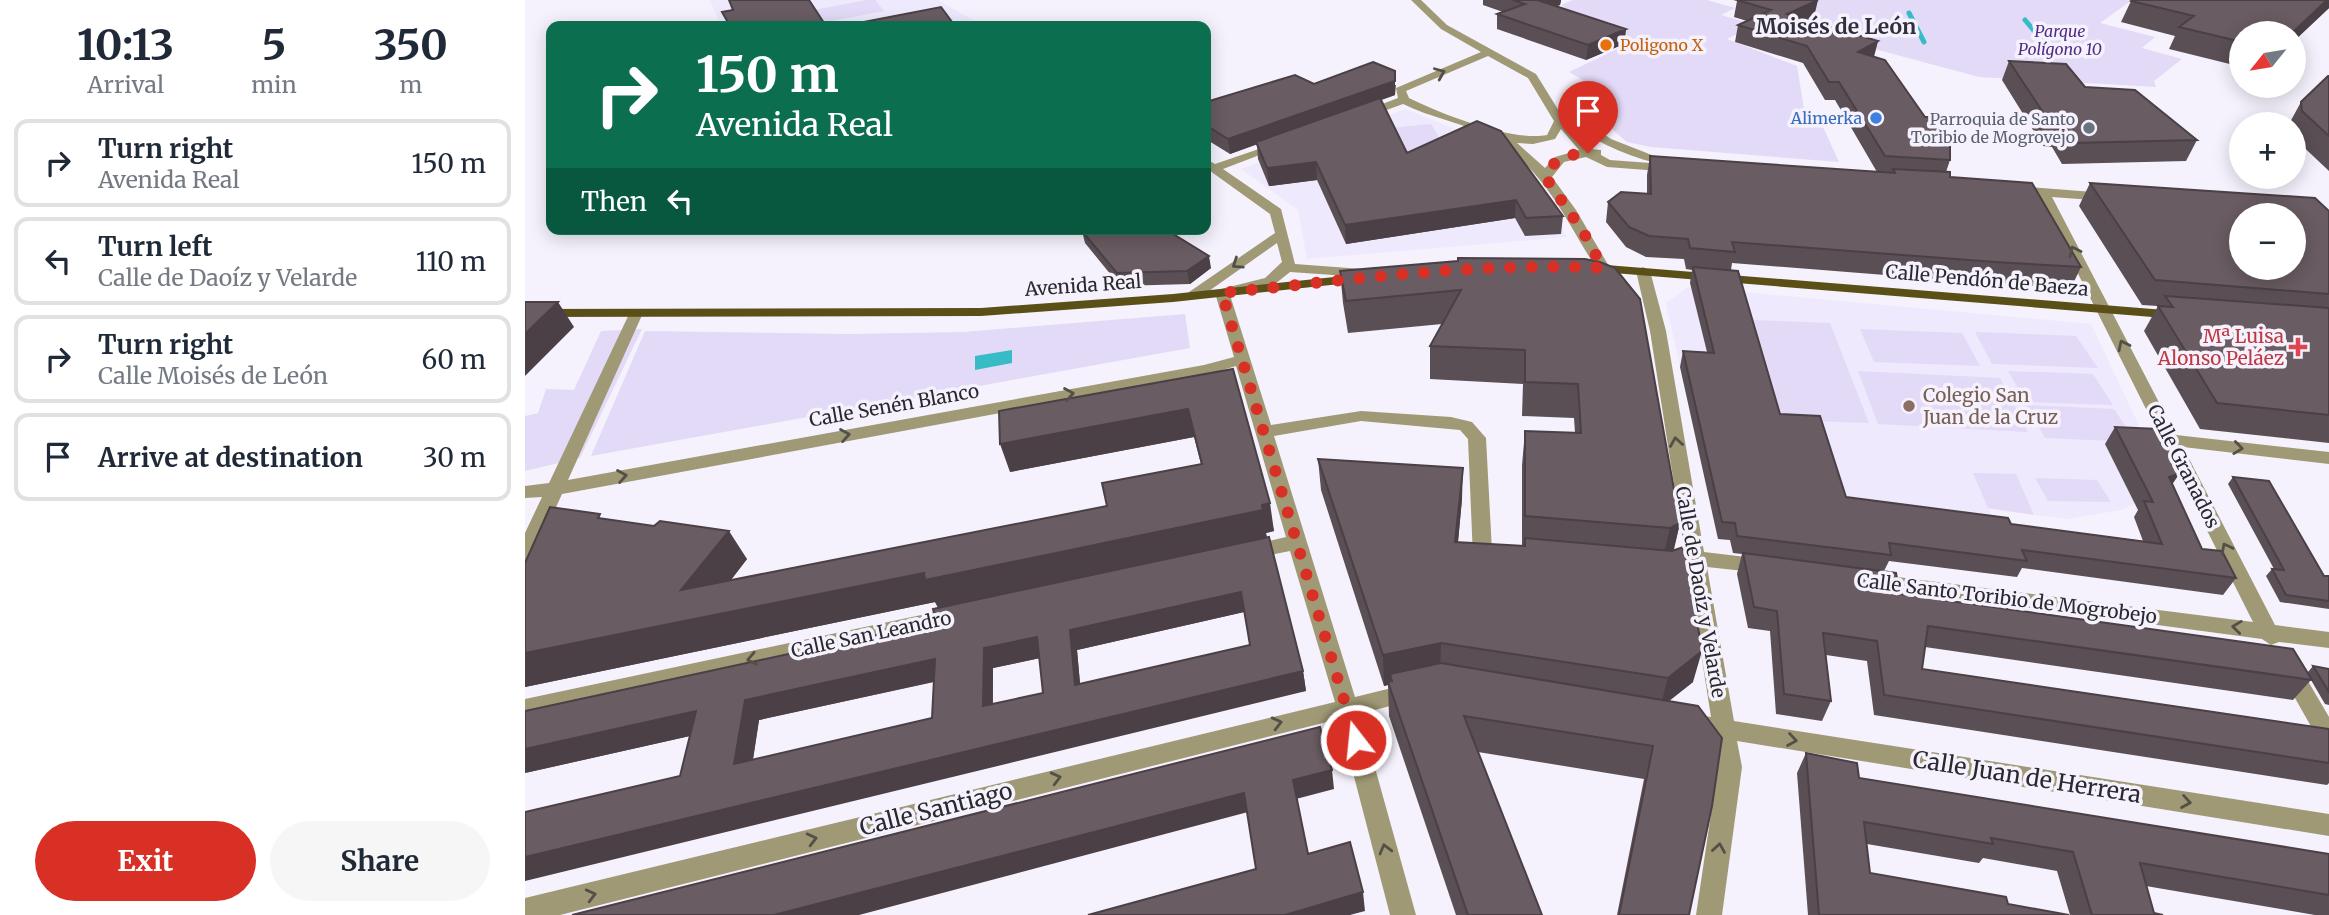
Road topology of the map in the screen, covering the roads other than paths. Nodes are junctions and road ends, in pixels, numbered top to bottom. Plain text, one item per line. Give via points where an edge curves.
1 (1416, 0) edge
2 (1489, 52) junction
3 (1548, 98) junction
4 (1404, 100) junction
5 (1352, 119) edge
6 (1560, 121) junction
7 (1491, 133) junction
8 (1551, 137) junction
9 (1288, 142) edge
10 (1588, 153) junction
11 (1656, 159) junction
12 (1537, 164) junction
13 (1211, 166) edge
14 (1211, 167) edge
15 (1546, 178) junction
16 (2006, 190) edge
17 (2044, 193) junction
18 (2122, 198) edge
19 (1282, 234) junction
20 (1576, 267) edge
21 (1287, 268) junction
22 (1603, 268) junction
23 (1643, 271) junction
24 (1380, 275) joint
25 (1222, 293) junction
26 (1193, 296) junction
27 (2103, 309) junction
28 (525, 313) edge
29 (636, 313) junction
30 (2197, 316) edge
31 (1241, 360) junction
32 (1264, 432) junction
33 (2170, 440) junction
34 (2329, 458) edge
35 (555, 489) junction
36 (525, 492) edge
37 (1298, 542) junction
38 (525, 554) edge
39 (1231, 556) edge
40 (1695, 558) junction
41 (1509, 560) edge
42 (1780, 569) edge
43 (1652, 572) edge
44 (1848, 577) edge
45 (973, 612) edge
46 (2268, 631) junction
47 (2329, 640) edge
48 (1427, 689) edge
49 (1347, 706) junction
50 (525, 708) edge
51 (1671, 721) edge
52 (1725, 730) junction
53 (2329, 737) edge
54 (2329, 825) edge
55 (525, 911) edge
56 (1403, 915) edge
57 (1709, 915) edge

1 - 2 street via 1444,27
2 - 3 street via 1532,76
4 -> 2 street via 1400,90
3 - 6 street
3 - 11 street via 1600,139
4 - 5 street
4 - 7 street
6 - 8 street
6 - 10 street
7 - 8 street via 1529,142
7 - 12 street
8 - 12 street
9 - 13 street
10 - 11 street
10 - 11 street via 1607,163 1687,167
10 - 15 street via 1557,159
12 - 15 street
14 - 19 street via 1276,212
15 - 22 street
16 - 17 street
17 - 18 street
27 -> 17 street, Calle Granados
19 - 21 street
19 -> 26 street
20 - 22 main road
21 - 24 street
21 - 25 street via 1275,280
22 - 23 main road
23 - 27 main road, Calle Pendón de Baeza
40 -> 23 street, Calle de Daoíz y Velarde
24 - 25 main road, Avenida Real
25 - 26 main road, Avenida Real
25 - 31 street
26 - 29 main road, Avenida Real via 981,312
27 - 30 main road, Calle Pendón de Baeza
33 -> 27 street, Calle Granados
28 - 29 main road, Avenida Real
29 - 35 street
31 - 32 street
35 -> 31 street, Calle Senén Blanco
32 - 37 street
32 - 41 street via 1361,416 1466,426 1477,438 1483,557
33 -> 34 street
46 -> 33 street, Calle Granados
35 - 36 street, Calle Senén Blanco
35 - 38 street
37 - 39 street
37 - 49 street
40 - 42 street
40 - 43 street via 1665,573
40 - 52 street, Calle de Daoíz y Velarde
46 -> 44 street, Calle Santo Toribio de Mogrobejo
45 -> 50 street, Calle San Leandro
46 - 47 street, Calle Santo Toribio de Mogrobejo
46 - 53 street, Calle Granados
48 - 49 street, Calle Santiago
55 -> 49 street, Calle Santiago
56 -> 49 street
51 - 52 street, Calle Juan de Herrera
52 -> 54 street, Calle Juan de Herrera
57 -> 52 street, Calle de Daoíz y Velarde via 1730,767

